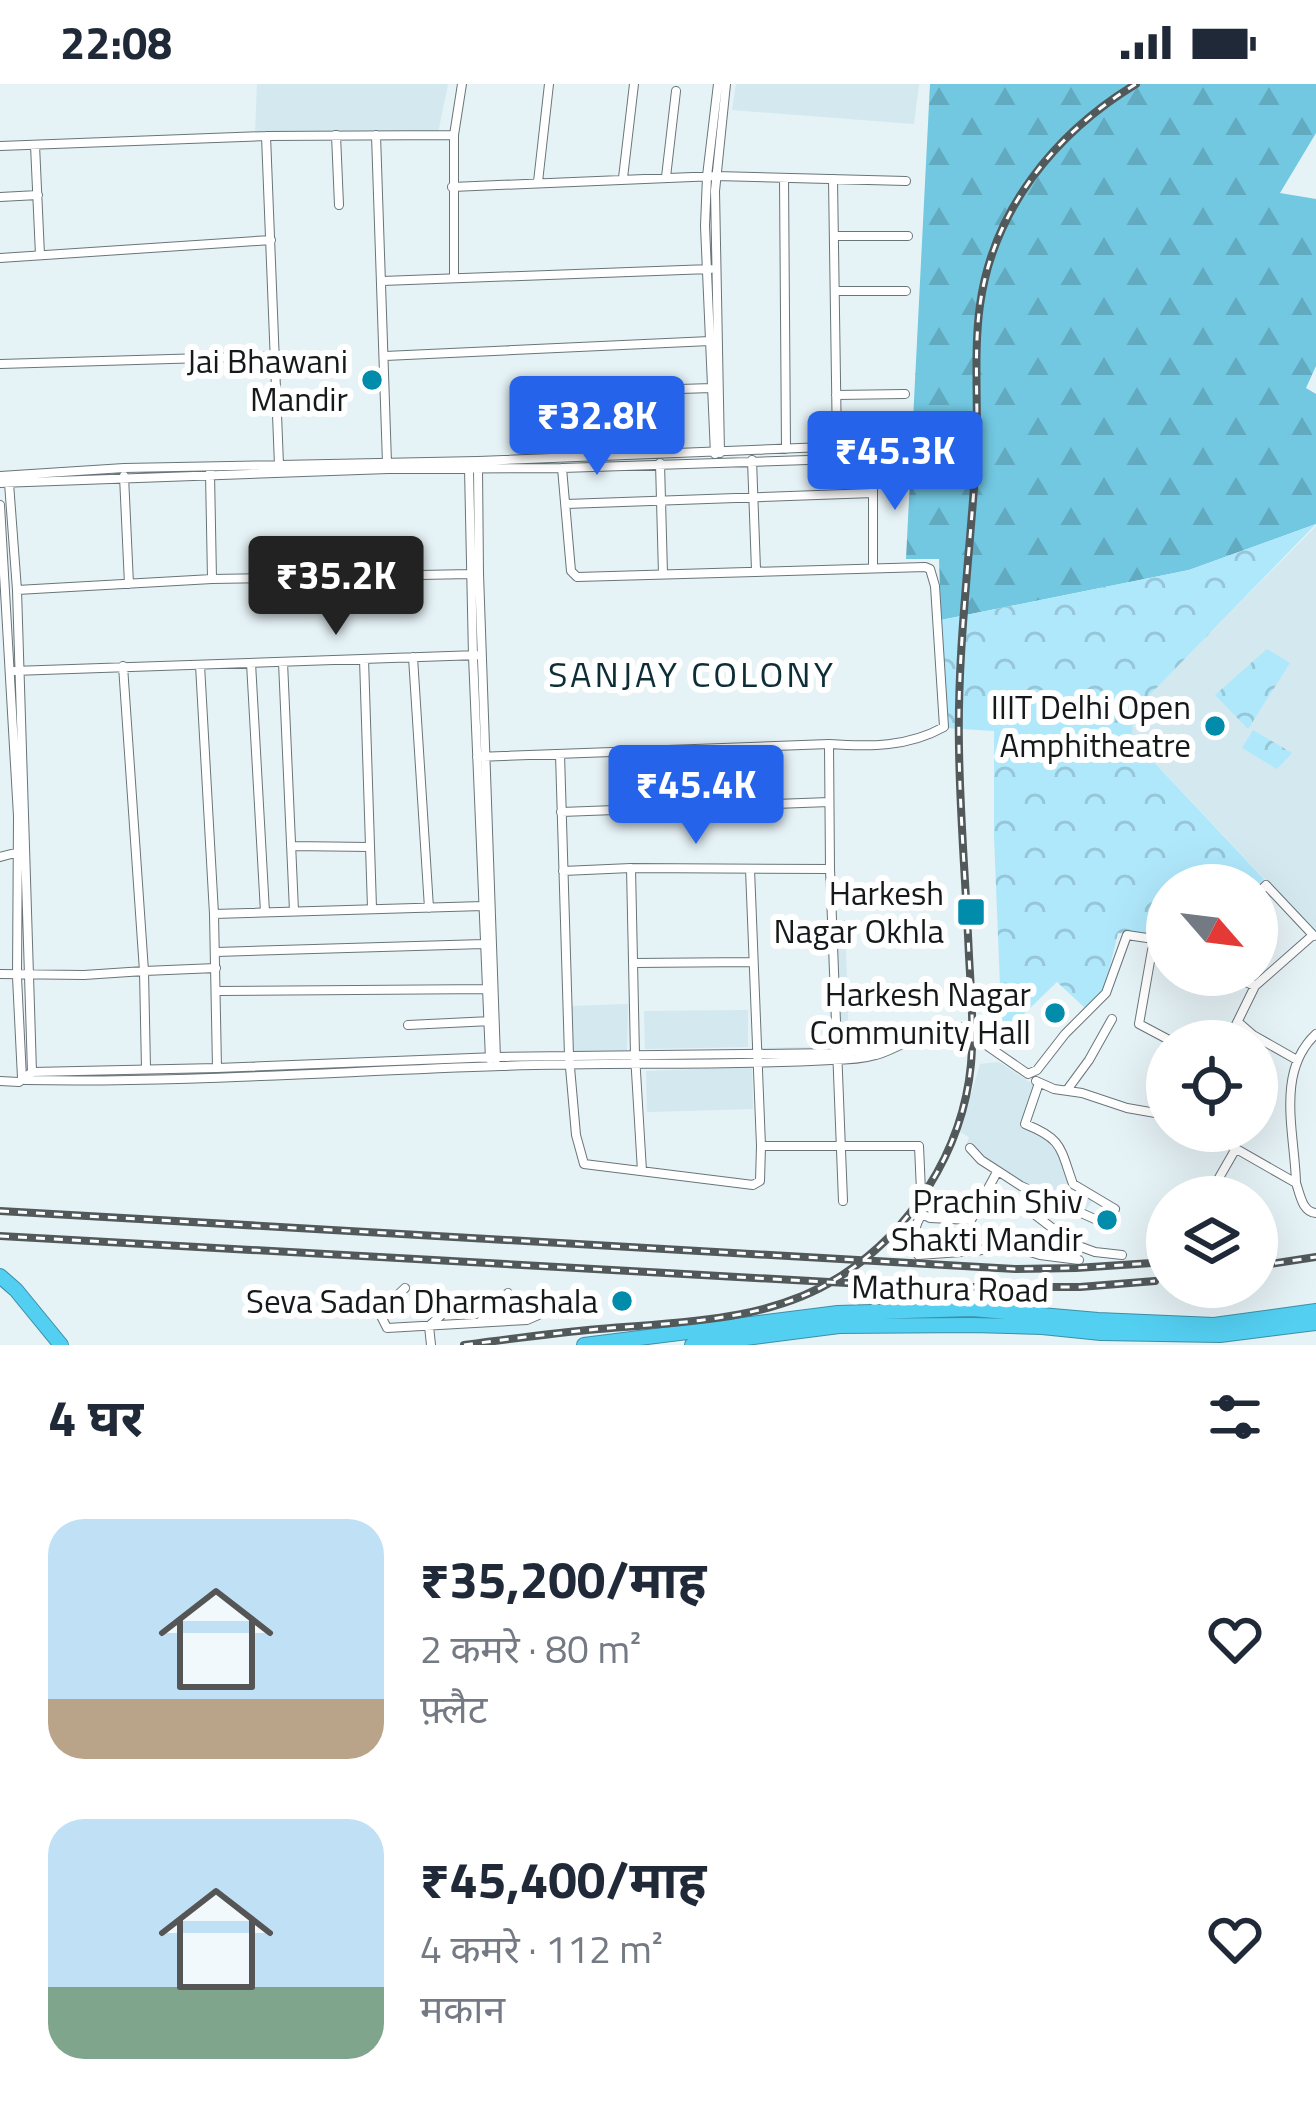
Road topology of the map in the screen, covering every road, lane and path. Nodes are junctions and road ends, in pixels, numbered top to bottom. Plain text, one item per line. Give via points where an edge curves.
1 (462, 84) edge
2 (549, 84) edge
3 (634, 84) edge
4 (722, 84) edge
5 (676, 91) dead end
6 (376, 135) junction
7 (454, 135) junction
8 (266, 136) junction
9 (336, 136) junction
10 (35, 145) junction
11 (0, 146) edge
12 (712, 176) junction
13 (666, 177) junction
14 (623, 178) junction
15 (784, 178) junction
16 (833, 179) junction
17 (906, 181) dead end
18 (538, 182) junction
19 (452, 187) junction
20 (38, 195) junction
21 (0, 196) edge
22 (339, 205) dead end
23 (834, 236) junction
24 (908, 236) dead end
25 (271, 240) junction
26 (40, 255) junction
27 (0, 258) edge
28 (712, 268) junction
29 (454, 278) junction
30 (382, 281) junction
31 (835, 291) junction
32 (906, 291) dead end
33 (710, 341) junction
34 (275, 356) junction
35 (385, 356) junction
36 (0, 364) edge
37 (712, 388) junction
38 (583, 392) dead end
39 (905, 394) dead end
40 (836, 395) junction
41 (900, 444) dead end
42 (786, 449) junction
43 (837, 452) junction
44 (718, 457) junction
45 (873, 457) junction
46 (900, 457) dead end
47 (752, 460) junction
48 (660, 463) junction
49 (474, 464) junction
50 (387, 466) junction
51 (280, 468) junction
52 (562, 468) junction
53 (210, 471) junction
54 (124, 474) junction
55 (4, 479) edge
56 (873, 493) junction
57 (754, 497) junction
58 (661, 501) junction
59 (566, 505) junction
60 (0, 506) edge
61 (873, 568) junction
62 (757, 571) junction
63 (475, 574) junction
64 (663, 574) junction
65 (212, 579) junction
66 (129, 584) junction
67 (17, 590) junction
68 (477, 655) junction
69 (413, 657) junction
70 (364, 659) junction
71 (283, 662) junction
72 (251, 663) junction
73 (200, 665) junction
74 (123, 666) junction
75 (15, 670) junction
76 (829, 744) junction
77 (560, 754) junction
78 (481, 757) junction
79 (829, 802) junction
80 (561, 812) junction
81 (291, 846) junction
82 (370, 847) junction
83 (19, 852) junction
84 (0, 857) edge
85 (631, 868) junction
86 (750, 869) junction
87 (830, 869) junction
88 (563, 872) junction
89 (1278, 897) edge
90 (487, 906) junction
91 (372, 908) junction
92 (429, 908) junction
93 (294, 911) junction
94 (265, 912) junction
95 (214, 914) junction
96 (1315, 936) edge
97 (1146, 940) edge
98 (484, 944) junction
99 (216, 952) junction
100 (752, 962) junction
101 (633, 963) junction
102 (1278, 967) edge
103 (216, 968) junction
104 (144, 971) junction
105 (0, 974) edge
106 (22, 974) junction
107 (1146, 984) edge
108 (490, 989) junction
109 (217, 991) junction
110 (1112, 1019) dead end
111 (492, 1021) junction
112 (408, 1025) dead end
113 (1146, 1028) edge
114 (1316, 1034) edge
115 (1278, 1049) edge
116 (839, 1057) junction
117 (636, 1059) junction
118 (756, 1059) junction
119 (493, 1060) junction
120 (570, 1060) junction
121 (1297, 1060) junction
122 (217, 1068) junction
123 (146, 1069) junction
124 (1028, 1074) junction
125 (29, 1077) junction
126 (0, 1081) edge
127 (1039, 1083) junction
128 (1067, 1090) junction
129 (1146, 1111) edge
130 (843, 1145) junction
131 (761, 1146) junction
132 (970, 1148) dead end
133 (1239, 1152) edge
134 (642, 1171) junction
135 (997, 1172) junction
136 (1296, 1183) junction
137 (986, 1192) junction
138 (843, 1201) dead end
139 (1312, 1212) edge
140 (922, 1214) junction
141 (1310, 1226) dead end
142 (1122, 1255) dead end
143 (1079, 1260) dead end
144 (0, 1276) edge
145 (405, 1288) dead end
146 (508, 1292) dead end
147 (457, 1301) dead end
148 (1316, 1311) edge
149 (543, 1313) dead end
150 (479, 1323) junction
151 (1316, 1323) edge
152 (429, 1326) junction
153 (61, 1345) edge
154 (431, 1345) edge
155 (584, 1345) edge
156 (692, 1345) edge

1 - 7 street
2 - 18 street
3 - 14 street
4 - 12 street
5 - 13 street
6 - 7 street
6 - 9 street
6 - 30 street
7 - 19 street
8 - 9 street
8 - 10 street
8 - 25 street
9 - 22 street
10 - 11 street
10 - 20 street
12 - 13 street
12 - 15 street
12 - 28 street
13 - 14 street
14 - 18 street
15 - 16 street
15 - 42 street
16 - 17 street
16 - 23 street
18 - 19 street
19 - 29 street
20 - 21 street
20 - 26 street
23 - 24 street
23 - 31 street
25 - 26 street
25 - 34 street
26 - 27 street
28 - 29 street
28 - 33 street
28 - 44 street
29 - 30 street
30 - 35 street
31 - 32 street
31 - 40 street
33 - 35 street
33 - 37 street
34 - 36 street
34 - 51 street
35 - 50 street
37 - 38 street
37 - 44 street
39 - 40 street
40 - 43 street
41 - 43 street
42 - 43 street
42 - 44 street
43 - 45 street
43 - 47 street
44 - 47 street
44 - 48 street
44 - 49 street
45 - 46 street
45 - 56 street
47 - 57 street
48 - 52 street
48 - 58 street
49 - 50 street
49 - 52 street
49 - 63 street
50 - 51 street
51 - 53 street
52 - 59 street
53 - 54 street
53 - 65 street
54 - 55 street
54 - 66 street
55 - 67 street
56 - 57 street
56 - 61 street
57 - 58 street
57 - 62 street
58 - 59 street
58 - 64 street
59 - 64 street via 573,574
60 - 75 street
61 - 62 street
61 - 76 street via 931,572 944,727 902,743
62 - 64 street
63 - 65 street
63 - 68 street
65 - 66 street
66 - 67 street
67 - 75 street
68 - 69 street
68 - 78 street
69 - 70 street
69 - 92 street
70 - 71 street
70 - 82 street
71 - 72 street
71 - 81 street
72 - 73 street
72 - 94 street
73 - 74 street
73 - 95 street
74 - 75 street
74 - 104 street
75 - 83 street
75 - 106 street via 25,841
76 - 77 street
76 - 79 street
77 - 78 street
77 - 80 street
78 - 90 street
79 - 80 street
79 - 87 street
80 - 88 street
81 - 82 street
81 - 93 street
82 - 91 street
83 - 84 street
83 - 106 street
85 - 86 street
85 - 88 street
85 - 101 street
86 - 87 street
86 - 100 street
87 - 116 street
88 - 120 street
89 - 96 street
90 - 92 street
90 - 98 street
90 - 108 street
91 - 92 street
91 - 93 street
93 - 94 street
94 - 95 street
95 - 99 street
96 - 102 street
97 - 124 street via 1127,935 1106,993
98 - 99 street
98 - 108 street
99 - 103 street
100 - 101 street
100 - 118 street
101 - 117 street
103 - 104 street
103 - 109 street
104 - 106 street
104 - 123 street
105 - 106 street
106 - 125 street
107 - 113 street via 1139,1024
108 - 109 street
108 - 111 street
109 - 122 street
110 - 128 street
111 - 112 street
111 - 119 street
114 - 121 street
115 - 121 street
116 - 118 street
116 - 124 street via 942,1024 960,1027
116 - 130 street
117 - 118 street
117 - 120 street
117 - 134 street
118 - 131 street
119 - 120 street
119 - 122 street
119 - 125 street via 219,1078
120 - 134 street via 581,1161
121 - 136 street
122 - 123 street
123 - 125 street
124 - 127 street
125 - 126 street
127 - 128 street
127 - 135 street via 1025,1124 1050,1134 1072,1184 1116,1211 1105,1225
128 - 129 street
130 - 131 street
130 - 138 street
130 - 140 street via 919,1146
131 - 134 street via 753,1185
132 - 135 street
133 - 136 street
135 - 137 street
136 - 139 street
137 - 140 street via 971,1220
137 - 142 street via 1017,1201 1073,1244
139 - 141 street
140 - 143 street via 914,1250 922,1256 1007,1245
144 - 153 highway
145 - 152 street via 382,1311 387,1328
146 - 150 street
147 - 152 street
148 - 155 highway, Mathura Road via 1214,1325 971,1310 838,1313
149 - 150 street
150 - 152 street
151 - 156 highway, Mathura Road via 1220,1335 839,1326
152 - 154 street

